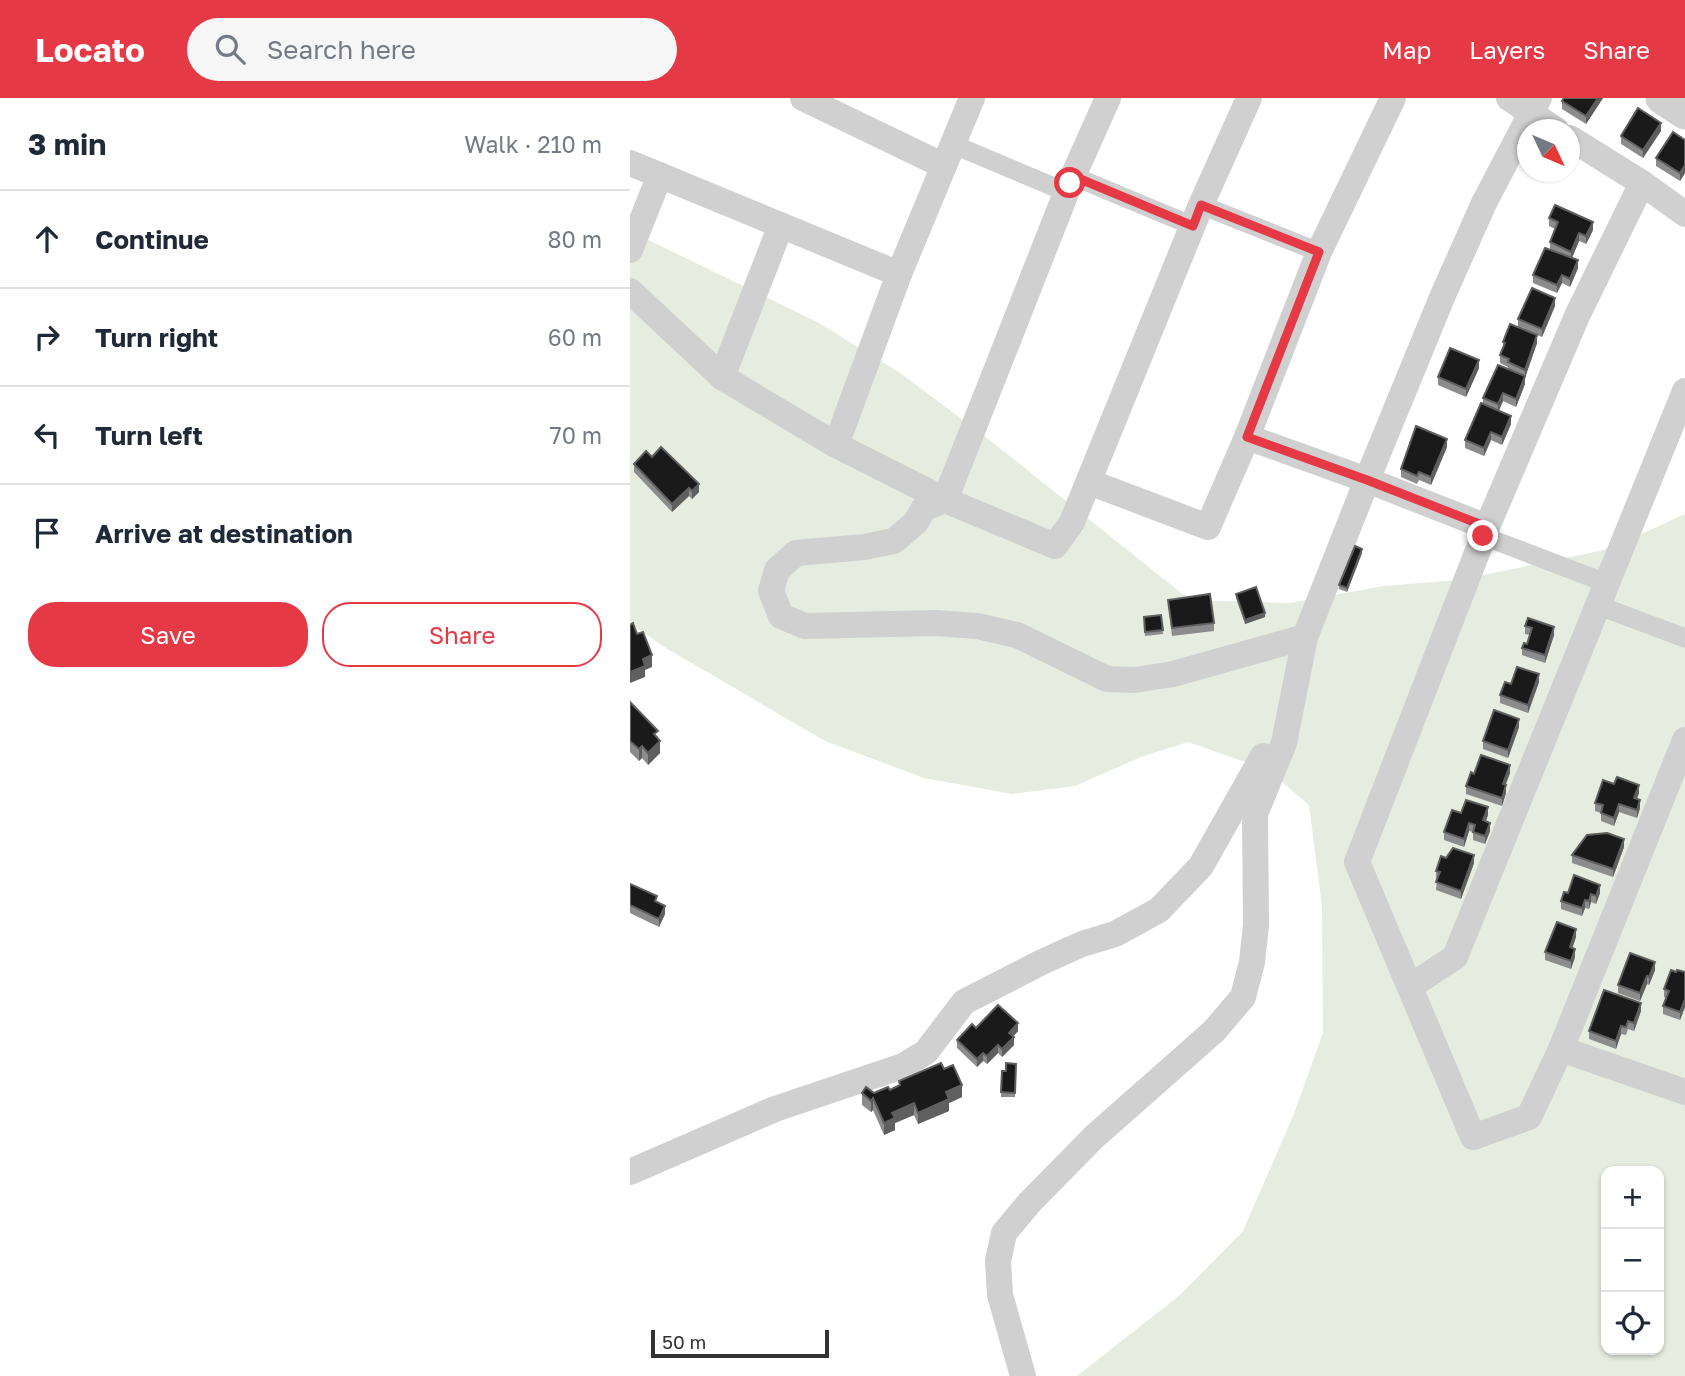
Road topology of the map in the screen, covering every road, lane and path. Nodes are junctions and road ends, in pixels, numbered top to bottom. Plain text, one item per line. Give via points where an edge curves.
1 (803, 98) edge
2 (972, 98) edge
3 (1108, 98) edge
4 (1249, 98) edge
5 (1393, 98) edge
6 (1662, 98) edge
7 (1526, 103) edge
8 (1685, 113) edge
9 (1544, 119) edge
10 (1580, 144) edge
11 (948, 155) junction
12 (630, 163) edge
13 (660, 175) junction
14 (1642, 183) junction
15 (1069, 184) junction
16 (1685, 214) edge
17 (1197, 216) junction
18 (782, 225) junction
19 (630, 250) edge
20 (1319, 252) junction
21 (899, 274) junction
22 (630, 291) edge
23 (722, 377) junction
24 (1685, 391) edge
25 (1247, 437) junction
26 (836, 445) junction
27 (1367, 480) junction
28 (1089, 482) junction
29 (944, 500) junction
30 (1485, 531) junction
31 (1602, 594) junction
32 (1306, 637) junction
33 (1685, 638) edge
34 (1294, 702) junction
35 (1685, 740) edge
36 (1411, 986) junction
37 (1561, 1049) junction
38 (1685, 1092) edge
39 (630, 1172) edge
40 (1023, 1376) edge

1 - 11 street
2 - 11 street
3 - 15 street
4 - 17 street
5 - 20 street
6 - 8 street
7 - 9 street
7 - 27 street
10 - 14 street
11 - 15 street
11 - 21 street
12 - 13 street
13 - 18 street
13 - 19 street
14 - 16 street
14 - 30 street via 1577,316
15 - 17 street
15 - 29 street
17 - 20 street
17 - 28 street
18 - 21 street
18 - 23 street
20 - 25 street
21 - 26 street
22 - 23 street
23 - 26 street
24 - 31 street
25 - 27 street
25 - 28 street via 1208,527
26 - 29 street
27 - 30 street
27 - 32 street
28 - 29 street via 1072,523 1055,546
29 - 32 street via 924,508 894,541 796,553 777,570 771,592 781,616 805,626 977,626 1017,635 1107,679 1173,674
30 - 31 street
30 - 36 street via 1357,862
31 - 33 street
31 - 36 street via 1455,957
32 - 34 street
34 - 39 street via 1201,866 1159,910 1115,934 1042,961 964,1002 926,1052 903,1066 775,1110
34 - 40 street via 1284,743 1255,814 1256,925 1243,997 1214,1031 1094,1138 1004,1233 998,1261 1000,1295
35 - 37 street
36 - 37 street via 1473,1137 1529,1117
37 - 38 street

